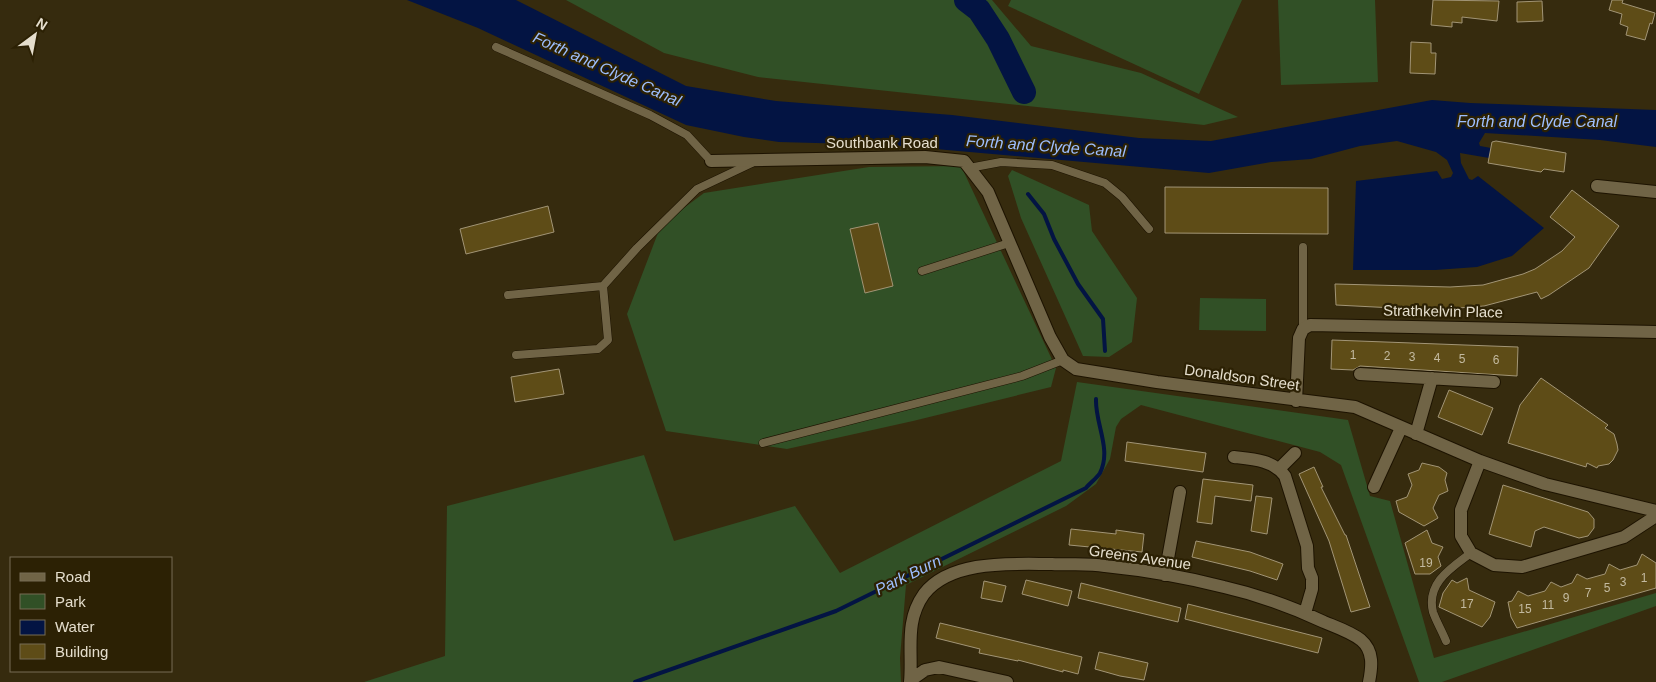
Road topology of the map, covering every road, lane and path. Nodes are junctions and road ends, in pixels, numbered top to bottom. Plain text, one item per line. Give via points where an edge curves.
1 (496, 47) dead end
2 (758, 160) junction
3 (711, 161) joint
4 (969, 168) junction
5 (1597, 186) dead end
6 (1656, 192) edge
7 (1149, 230) dead end
8 (1009, 243) junction
9 (1303, 247) dead end
10 (922, 271) dead end
11 (603, 286) junction
12 (508, 295) dead end
13 (1303, 329) junction
14 (1656, 332) edge
15 (516, 355) dead end
16 (1063, 360) junction
17 (1076, 369) joint
18 (1360, 374) dead end
19 (1432, 378) junction
20 (1494, 382) dead end
21 (1296, 400) junction
22 (1401, 428) junction
23 (1416, 434) junction
24 (763, 443) dead end
25 (1295, 453) dead end
26 (1234, 457) dead end
27 (1480, 461) junction
28 (1280, 468) junction
29 (1374, 487) dead end
30 (1180, 492) dead end
31 (1656, 511) edge
32 (1656, 516) edge
33 (1471, 553) junction
34 (1165, 574) junction
35 (1305, 613) junction
36 (1446, 640) dead end
37 (910, 681) edge
38 (1007, 682) edge
39 (1369, 682) edge

1 - 3 lane via 650,115 687,135
2 - 3 street, Southbank Road
2 - 4 street, Southbank Road via 925,157 964,160
2 - 11 lane via 697,189
4 - 7 lane via 1001,162 1052,165 1105,183 1122,197
4 - 8 street, Southbank Road via 988,192
5 - 6 street
8 - 10 lane
8 - 16 street, Southbank Road
9 - 13 lane
11 - 12 lane
11 - 15 lane via 608,340 604,346
13 - 14 street, Strathkelvin Place via 1321,325
13 - 21 street via 1299,338
16 - 17 street, Southbank Road
16 - 24 lane via 1022,376
17 - 21 street, Donaldson Street
18 - 19 street
19 - 20 street
19 - 23 street
21 - 22 street, Donaldson Street via 1355,407
22 - 23 street, Donaldson Street
22 - 29 street
23 - 27 street, Donaldson Street
25 - 28 street
26 - 28 street via 1261,460
27 - 31 street, Donaldson Street via 1545,484
27 - 33 street via 1461,510 1461,536
28 - 35 street via 1286,476 1307,546 1312,588
30 - 34 street
32 - 33 street via 1624,537 1522,567 1494,565
33 - 36 lane via 1443,574 1433,594 1433,611
34 - 35 street, Greens Avenue via 1263,597
34 - 37 street, Greens Avenue via 1103,565 1003,564 972,568 952,575 925,593 916,608 909,635
35 - 39 street, Greens Avenue via 1362,641 1370,652
37 - 38 street via 925,670 939,667

